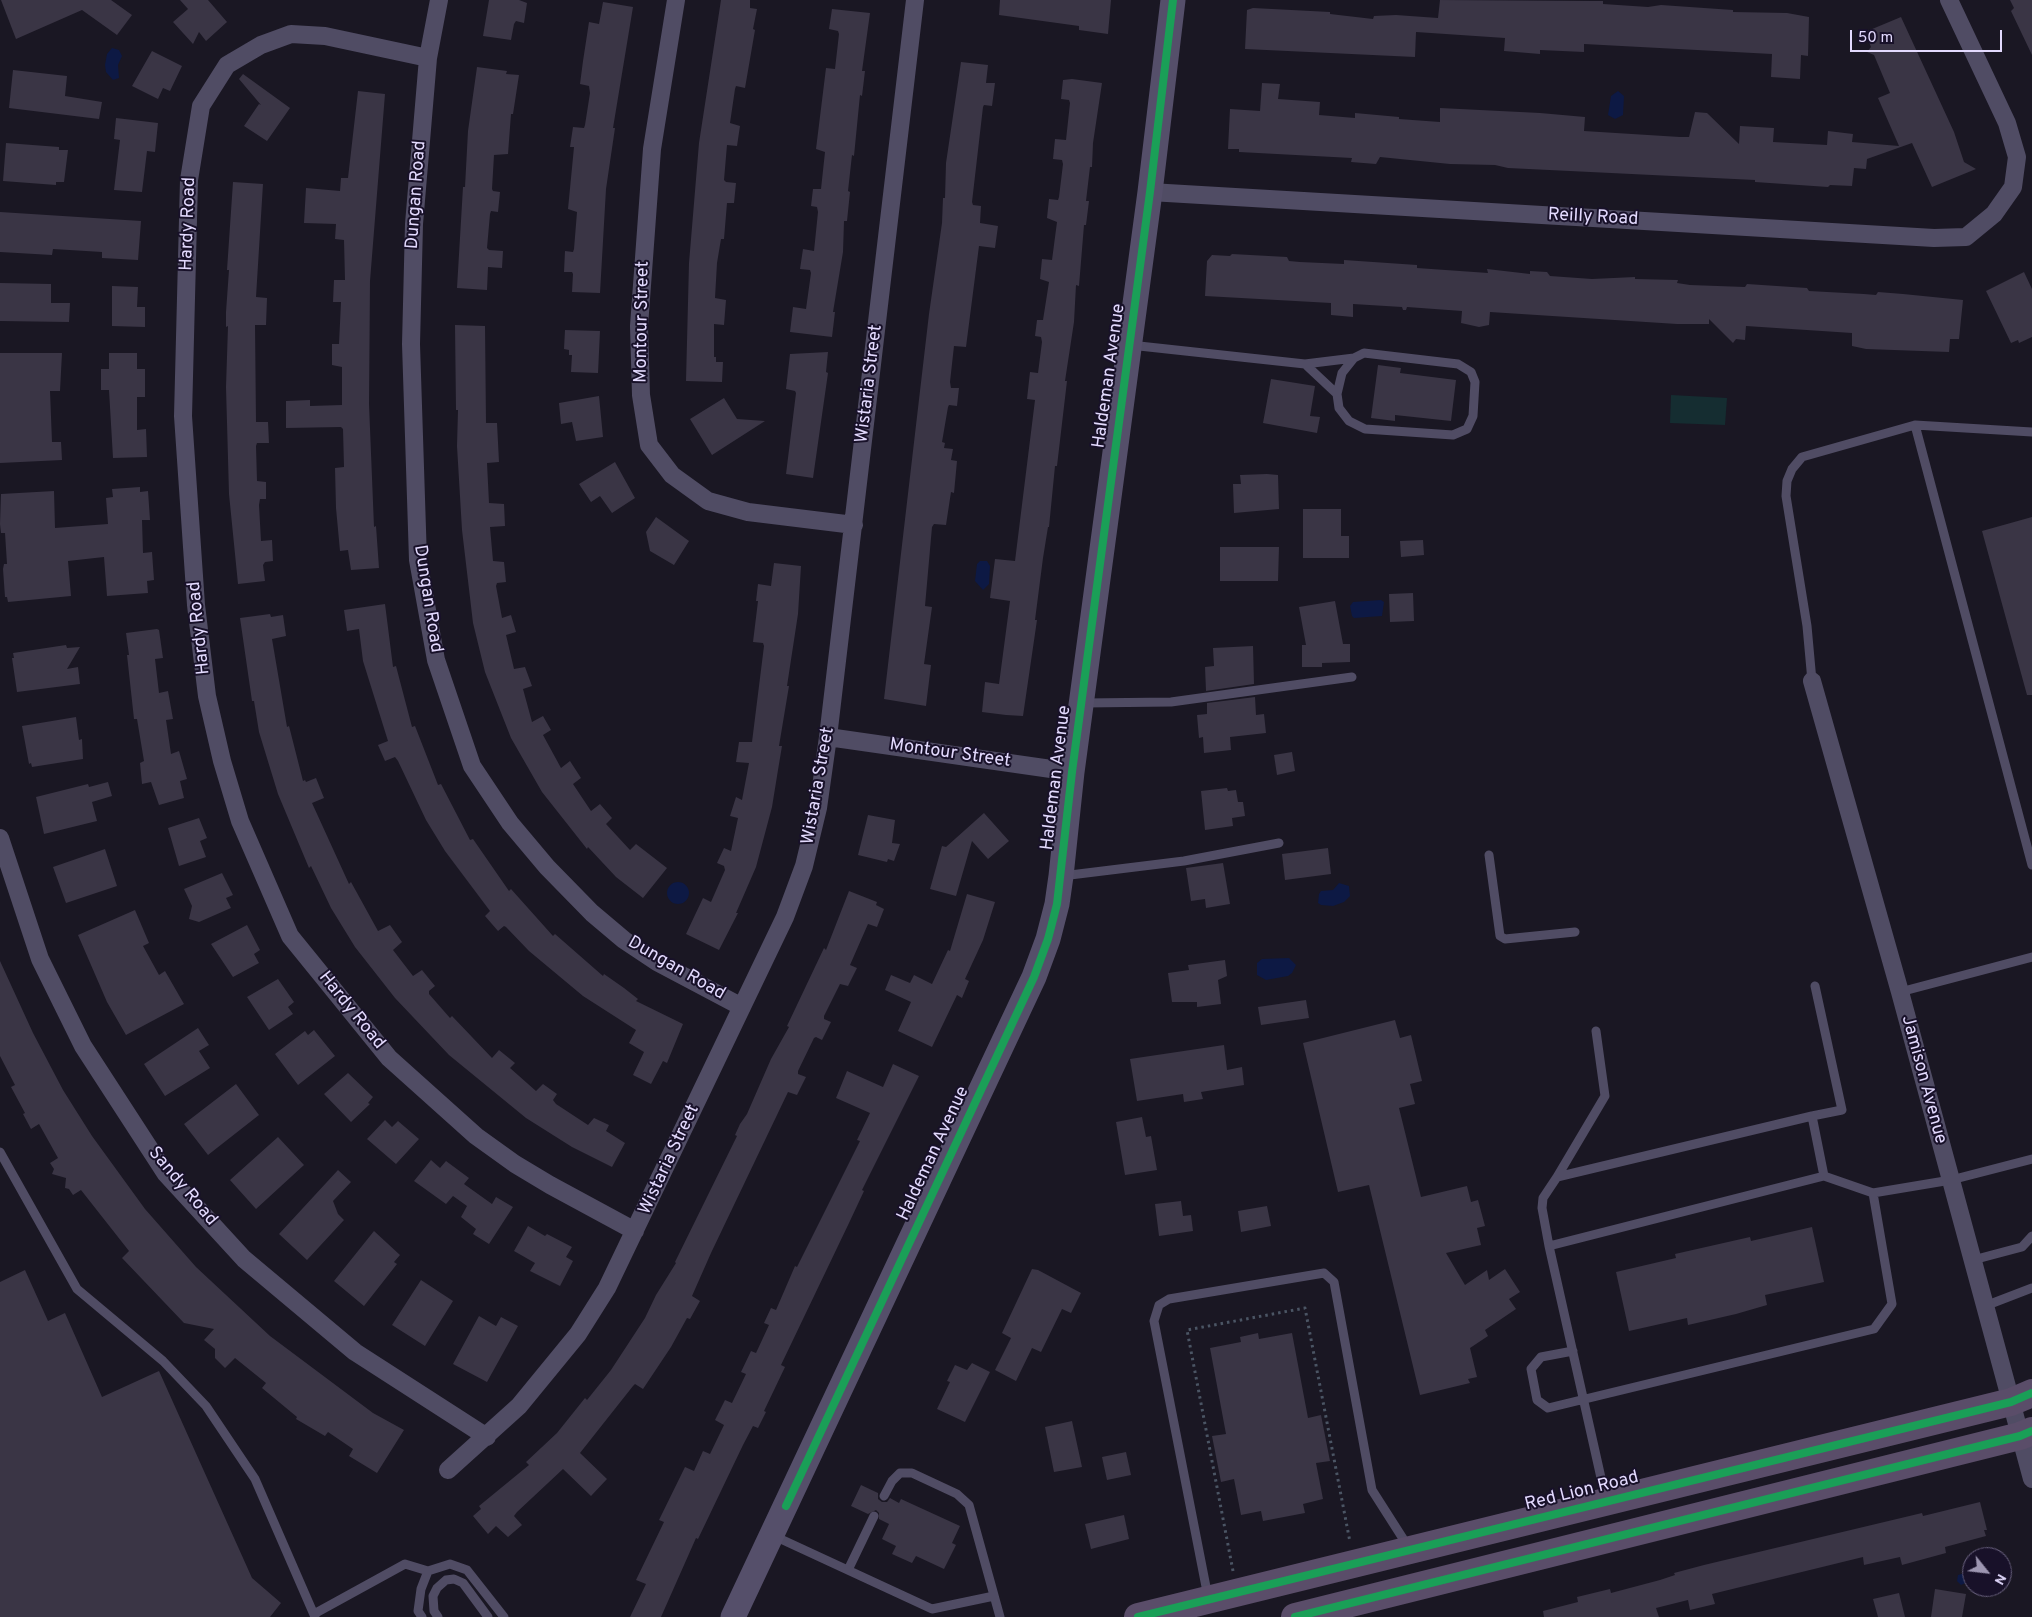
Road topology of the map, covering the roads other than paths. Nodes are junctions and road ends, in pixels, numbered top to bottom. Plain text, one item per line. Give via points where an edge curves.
1 (439, 0) edge
2 (676, 0) edge
3 (915, 0) edge
4 (1173, 0) edge
5 (1949, 0) edge
6 (428, 58) junction
7 (1150, 192) junction
8 (1130, 345) junction
9 (1354, 358) junction
10 (1305, 364) junction
11 (1336, 394) junction
12 (1915, 425) junction
13 (2032, 432) edge
14 (854, 525) junction
15 (1352, 677) dead end
16 (1812, 681) joint
17 (1081, 703) junction
18 (828, 737) junction
19 (1072, 772) junction
20 (0, 838) edge
21 (1279, 844) dead end
22 (1489, 855) dead end
23 (2032, 865) edge
24 (1061, 876) junction
25 (1575, 932) dead end
26 (2032, 956) edge
27 (1814, 986) dead end
28 (1900, 992) junction
29 (742, 1007) junction
30 (1596, 1031) dead end
31 (1812, 1116) junction
32 (0, 1152) edge
33 (2032, 1158) edge
34 (1824, 1176) junction
35 (1557, 1177) junction
36 (1951, 1180) junction
37 (1873, 1194) junction
38 (636, 1231) junction
39 (2032, 1236) edge
40 (1549, 1246) junction
41 (1972, 1260) junction
42 (2032, 1288) edge
43 (1985, 1306) junction
44 (1572, 1351) junction
45 (2021, 1397) edge
46 (1584, 1399) junction
47 (2026, 1434) edge
48 (487, 1438) junction
49 (448, 1470) dead end
50 (2032, 1479) edge
51 (884, 1496) dead end
52 (1606, 1502) junction
53 (874, 1516) dead end
54 (772, 1535) junction
55 (1410, 1550) junction
56 (848, 1570) junction
57 (428, 1571) junction
58 (994, 1596) junction
59 (1209, 1600) junction
60 (314, 1615) edge
61 (422, 1617) edge
62 (438, 1617) edge
63 (488, 1617) edge
64 (504, 1617) edge
65 (733, 1617) edge
66 (1000, 1617) edge
67 (1138, 1617) edge
68 (1295, 1617) edge

1 - 6 street, Dungan Road
2 - 14 street, Montour Street via 652,149 639,326 641,395 649,445 672,475 708,501 748,512
3 - 14 street, Wistaria Street
4 - 7 main road, Haldeman Avenue
5 - 7 street, Reilly Road via 2007,123 2017,157 2013,186 1994,214 1966,237 1934,238
6 - 29 street, Dungan Road via 414,224 411,344 418,560 436,660 472,766 510,823 547,868 624,940 657,962
6 - 38 street, Hardy Road via 325,36 291,34 261,45 227,65 201,106 190,180 183,416 196,605 207,696 240,820 290,936 389,1058 476,1136 550,1185
7 - 8 main road, Haldeman Avenue
8 - 10 lane
8 - 17 main road, Haldeman Avenue
9 - 10 lane
9 - 11 lane via 1342,373
9 - 11 lane via 1364,352 1458,364 1471,372 1475,382 1473,416 1467,429 1453,435 1365,429 1349,421 1339,408
10 - 11 lane
12 - 13 lane
12 - 16 lane via 1802,457 1787,481 1786,496 1807,626
12 - 23 lane
14 - 18 street, Wistaria Street
15 - 17 lane via 1171,702
16 - 28 street, Jamison Avenue
17 - 19 main road, Haldeman Avenue
18 - 19 street, Montour Street
18 - 29 street, Wistaria Street via 818,808 804,866 785,917
19 - 24 main road, Haldeman Avenue
20 - 48 street, Sandy Road via 40,959 83,1046 166,1174 244,1259 355,1352
21 - 24 lane via 1184,861
22 - 25 lane via 1500,936 1505,939
24 - 54 main road, Haldeman Avenue via 1048,939 1034,977
26 - 28 lane
27 - 31 lane via 1842,1110
28 - 36 street, Jamison Avenue
29 - 38 street, Wistaria Street
30 - 35 lane via 1605,1096
31 - 34 lane
31 - 35 lane
32 - 60 lane via 77,1290 163,1361 206,1406 255,1479
33 - 36 lane
34 - 37 lane
34 - 40 lane
35 - 40 lane via 1543,1198
36 - 37 lane
36 - 41 street, Jamison Avenue
37 - 46 lane via 1892,1304 1874,1329
38 - 48 street, Wistaria Street via 607,1288 578,1334 519,1406
39 - 41 lane via 2022,1247
40 - 44 lane
41 - 43 street, Jamison Avenue
42 - 43 lane
43 - 45 street, Jamison Avenue
44 - 46 lane
44 - 46 lane via 1541,1358 1531,1369 1537,1400 1548,1408
45 - 47 street, Jamison Avenue
45 - 52 main road, Red Lion Road
46 - 52 lane
47 - 50 street, Jamison Avenue
47 - 68 main road
48 - 49 street, Wistaria Street
51 - 58 lane via 892,1480 900,1474 912,1473 957,1494 969,1505
52 - 55 main road, Red Lion Road
53 - 56 lane
54 - 56 lane
54 - 65 main road, Haldeman Avenue
55 - 59 main road, Red Lion Road
55 - 59 lane via 1372,1490 1334,1282 1324,1273 1169,1299 1159,1305 1154,1321
56 - 58 lane via 932,1609
57 - 60 lane via 404,1564
57 - 61 lane via 418,1610
57 - 64 lane via 450,1564 467,1570
58 - 66 lane
59 - 67 main road, Red Lion Road
62 - 63 lane via 433,1596 446,1580 454,1579 463,1583

